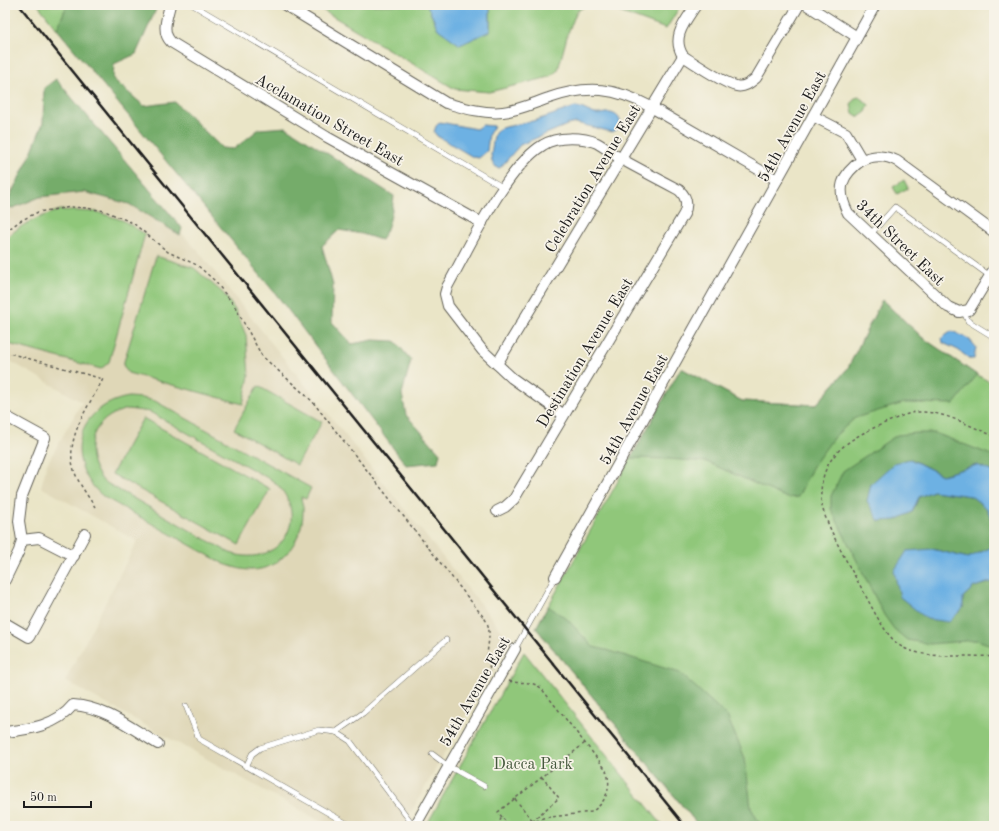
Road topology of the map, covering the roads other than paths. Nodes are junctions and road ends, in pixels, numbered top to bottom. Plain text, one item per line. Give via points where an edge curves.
1 (170, 5) edge
2 (193, 5) edge
3 (285, 5) edge
4 (696, 5) edge
5 (799, 5) edge
6 (807, 5) edge
7 (875, 5) edge
8 (857, 37) junction
9 (683, 56) junction
10 (651, 107) junction
11 (813, 116) junction
12 (621, 159) junction
13 (862, 160) junction
14 (777, 180) junction
15 (504, 188) junction
16 (482, 223) junction
17 (994, 232) edge
18 (870, 236) junction
19 (992, 272) edge
20 (964, 312) junction
21 (994, 337) edge
22 (497, 364) junction
23 (564, 415) junction
24 (5, 416) edge
25 (497, 511) dead end
26 (85, 534) dead end
27 (22, 540) junction
28 (74, 556) junction
29 (555, 577) joint
30 (5, 580) edge
31 (5, 624) edge
32 (446, 640) dead end
33 (515, 649) joint
34 (186, 706) dead end
35 (5, 732) edge
36 (336, 732) junction
37 (158, 744) dead end
38 (432, 754) dead end
39 (448, 766) junction
40 (246, 767) junction
41 (484, 786) dead end
42 (351, 826) edge
43 (415, 826) edge

1 - 16 street, Acclamation Street East via 166,37 171,42 327,137
2 - 15 lane
3 - 10 street via 446,103 464,109 501,112 523,108 571,91 595,89 632,97
4 - 9 street via 679,33 678,47
5 - 9 street via 756,78 746,85 731,84
6 - 8 street
7 - 8 street, 54th Avenue East
8 - 11 street, 54th Avenue East
9 - 10 street, Celebration Avenue East
10 - 12 street, Celebration Avenue East
10 - 14 street
11 - 13 street via 846,134
11 - 14 street, 54th Avenue East
12 - 15 street via 597,143 558,140 544,144 521,163
12 - 22 street, Celebration Avenue East
12 - 23 street, Destination Avenue East via 679,190 685,197 686,209
13 - 17 street via 882,156 897,162
13 - 18 street, 34th Street East via 851,168 841,192 848,213
14 - 29 street, 54th Avenue East
15 - 16 street
16 - 22 street via 445,294 448,306 482,350
18 - 19 lane via 895,207
18 - 20 street, 34th Street East via 948,307 953,311
19 - 20 street via 972,307
20 - 21 lane via 968,321
22 - 23 street via 512,378
23 - 25 street, Destination Avenue East via 514,499
24 - 27 street via 44,438 22,496 19,514
26 - 28 street
27 - 28 street via 39,538
27 - 30 street
28 - 31 street via 30,637
29 - 33 lane, 54th Avenue East
32 - 36 lane
33 - 39 street, 54th Avenue East
34 - 40 lane via 199,739
35 - 37 street via 52,722 73,705 87,706 100,710
36 - 40 lane via 319,730 260,748 252,754
36 - 43 lane via 350,741
38 - 39 lane
39 - 41 lane
39 - 43 street, 54th Avenue East
40 - 42 lane

